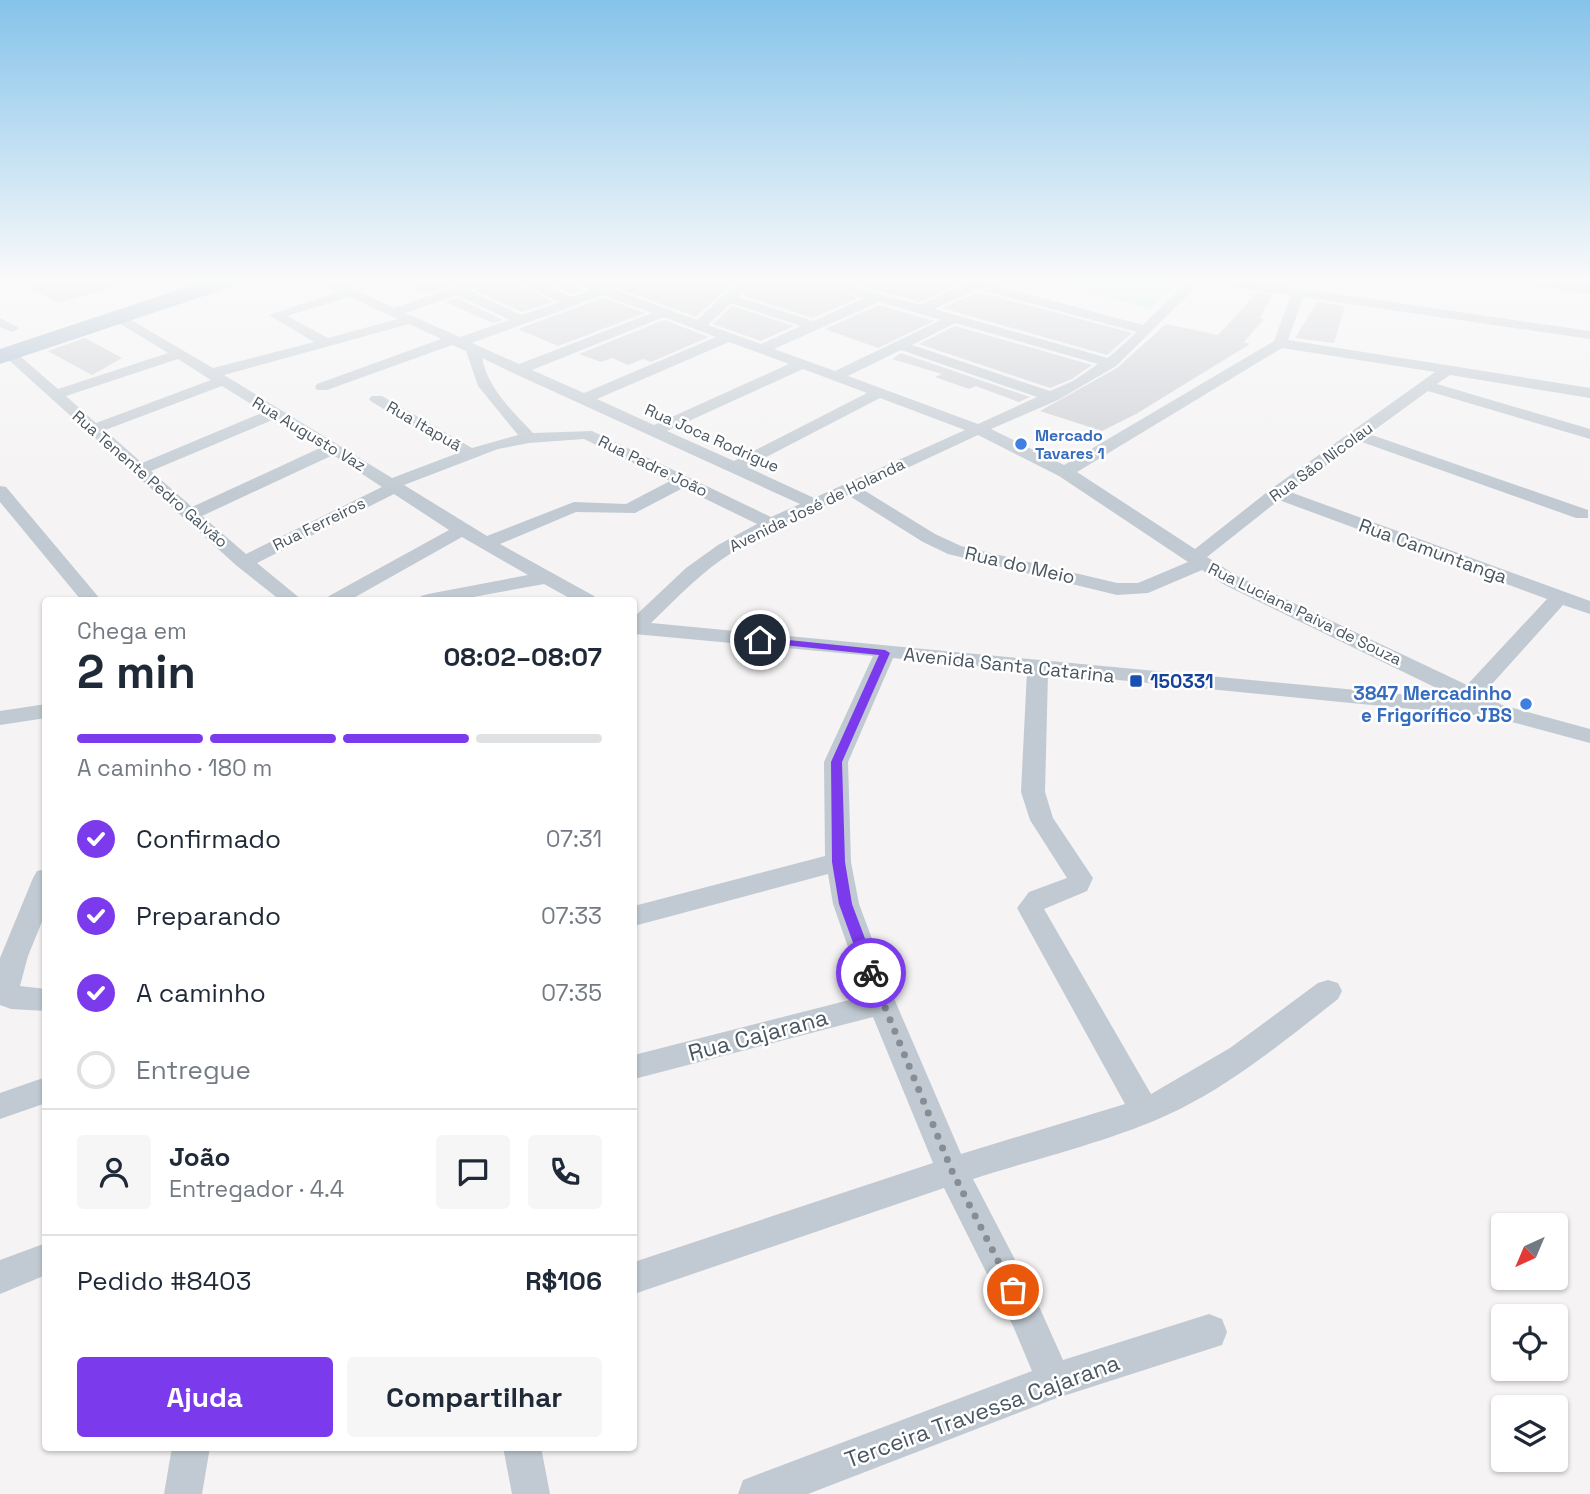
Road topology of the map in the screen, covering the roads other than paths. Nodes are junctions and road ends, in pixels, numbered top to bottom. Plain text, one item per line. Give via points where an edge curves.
1 (172, 352) edge
2 (292, 352) edge
3 (424, 352) edge
4 (473, 352) edge
5 (477, 352) edge
6 (565, 352) edge
7 (694, 352) edge
8 (768, 352) edge
9 (886, 352) edge
10 (919, 352) edge
11 (1072, 352) edge
12 (1123, 352) edge
13 (1264, 352) edge
14 (1341, 352) edge
15 (177, 355) junction
16 (5, 356) edge
17 (1111, 363) junction
18 (802, 364) junction
19 (1449, 369) junction
20 (518, 370) junction
21 (837, 376) junction
22 (215, 378) junction
23 (1427, 386) junction
24 (323, 387) dead end
25 (881, 392) junction
26 (1590, 393) edge
27 (55, 395) junction
28 (1053, 397) junction
29 (377, 399) dead end
30 (584, 399) junction
31 (276, 413) junction
32 (624, 417) junction
33 (93, 429) junction
34 (981, 430) junction
35 (654, 431) junction
36 (586, 434) junction
37 (1590, 434) edge
38 (1357, 435) junction
39 (529, 438) junction
40 (334, 447) junction
41 (470, 453) junction
42 (735, 467) junction
43 (140, 470) junction
44 (1065, 472) junction
45 (684, 481) junction
46 (393, 485) junction
47 (849, 488) junction
48 (0, 491) edge
49 (1277, 493) junction
50 (814, 504) junction
51 (191, 514) junction
52 (1582, 514) dead end
53 (771, 524) junction
54 (462, 530) junction
55 (486, 543) junction
56 (1198, 560) junction
57 (244, 562) junction
58 (548, 578) junction
59 (88, 597) edge
60 (288, 597) edge
61 (341, 597) edge
62 (444, 597) edge
63 (582, 597) edge
64 (1559, 597) junction
65 (1590, 608) edge
66 (637, 624) edge
67 (637, 627) edge
68 (885, 653) junction
69 (1038, 668) junction
70 (1470, 695) junction
71 (1494, 710) junction
72 (42, 712) edge
73 (0, 718) edge
74 (1590, 736) edge
75 (838, 862) junction
76 (42, 890) edge
77 (637, 915) edge
78 (1328, 991) dead end
79 (42, 1000) edge
80 (882, 1003) junction
81 (637, 1067) edge
82 (42, 1091) edge
83 (0, 1106) edge
84 (1146, 1111) junction
85 (952, 1171) junction
86 (42, 1260) edge
87 (0, 1276) edge
88 (637, 1277) edge
89 (1209, 1332) dead end
90 (1054, 1381) junction
91 (190, 1451) edge
92 (523, 1451) edge
93 (183, 1494) edge
94 (531, 1494) edge
95 (757, 1494) edge

1 - 15 street, Rua Augusto Vaz
2 - 22 street
3 - 24 street
4 - 39 street via 482,381
5 - 20 street, Rua Joca Rodrigue
6 - 20 street
7 - 30 street
8 - 18 street, Rua Luciana Paiva de Souza
9 - 21 street
10 - 28 street
11 - 17 street
12 - 17 street, Avenida José de Holanda
13 - 44 street
14 - 19 street
15 - 22 street, Rua Augusto Vaz
15 - 27 street
16 - 27 street, Rua Tenente Pedro Galvão
17 - 28 street, Avenida José de Holanda
18 - 21 street, Rua Luciana Paiva de Souza
18 - 35 street
19 - 23 street, Rua São Nicolau
19 - 26 street
20 - 30 street, Rua Joca Rodrigue
21 - 25 street, Rua Luciana Paiva de Souza
22 - 31 street, Rua Augusto Vaz
22 - 33 street
23 - 37 street
23 - 38 street, Rua São Nicolau
25 - 34 street, Rua Luciana Paiva de Souza
25 - 42 street
27 - 33 street, Rua Tenente Pedro Galvão
28 - 34 street, Avenida José de Holanda
29 - 41 street, Rua Itapuã
30 - 32 street, Rua Joca Rodrigue
31 - 40 street, Rua Augusto Vaz
31 - 43 street
32 - 35 street, Rua Joca Rodrigue
32 - 36 street
33 - 43 street, Rua Tenente Pedro Galvão
34 - 44 street, Rua Luciana Paiva de Souza
34 - 47 street, Avenida José de Holanda
35 - 42 street, Rua Joca Rodrigue
36 - 39 street, Rua Padre João
36 - 45 street, Rua Padre João
38 - 49 street, Rua São Nicolau
38 - 52 street
39 - 41 street, Rua Padre João
40 - 46 street, Rua Augusto Vaz
40 - 51 street
41 - 46 street, Rua Padre João
42 - 50 street, Rua Joca Rodrigue
43 - 51 street, Rua Tenente Pedro Galvão
44 - 56 street, Rua Luciana Paiva de Souza
45 - 53 street, Rua Padre João
45 - 55 street via 629,509 574,507
46 - 54 street, Rua Augusto Vaz
46 - 57 street, Rua Ferreiros
47 - 50 street, Avenida José de Holanda
47 - 56 street, Rua do Meio via 955,550 1118,589 1141,589
48 - 59 street
49 - 56 street, Rua São Nicolau
49 - 64 street, Rua Camuntanga
50 - 53 street, Avenida José de Holanda
51 - 57 street, Rua Tenente Pedro Galvão
53 - 66 street, Avenida José de Holanda via 692,572
54 - 55 street, Rua Augusto Vaz
54 - 61 street
55 - 58 street, Rua Augusto Vaz
56 - 70 street, Rua Luciana Paiva de Souza via 1290,610
57 - 60 street, Rua Tenente Pedro Galvão
58 - 62 street
58 - 63 street, Rua Augusto Vaz
64 - 65 street, Rua Camuntanga
64 - 70 street
67 - 68 street, Avenida Santa Catarina
68 - 69 street, Avenida Santa Catarina
68 - 75 street via 836,762
69 - 71 street, Avenida Santa Catarina
69 - 84 street via 1035,807 1080,878 1079,884 1038,899 1030,908
70 - 71 street, Rua Luciana Paiva de Souza
71 - 74 street, Avenida Santa Catarina
72 - 73 street
75 - 77 street
75 - 80 street via 846,904
76 - 79 street via 13,956 5,989 7,996 18,1000
78 - 84 street via 1234,1064
80 - 81 street, Rua Cajarana
80 - 85 street
82 - 83 street
84 - 85 street
85 - 88 street
85 - 90 street
86 - 87 street
89 - 90 street, Terceira Travessa Cajarana
90 - 95 street, Terceira Travessa Cajarana
91 - 93 street
92 - 94 street

